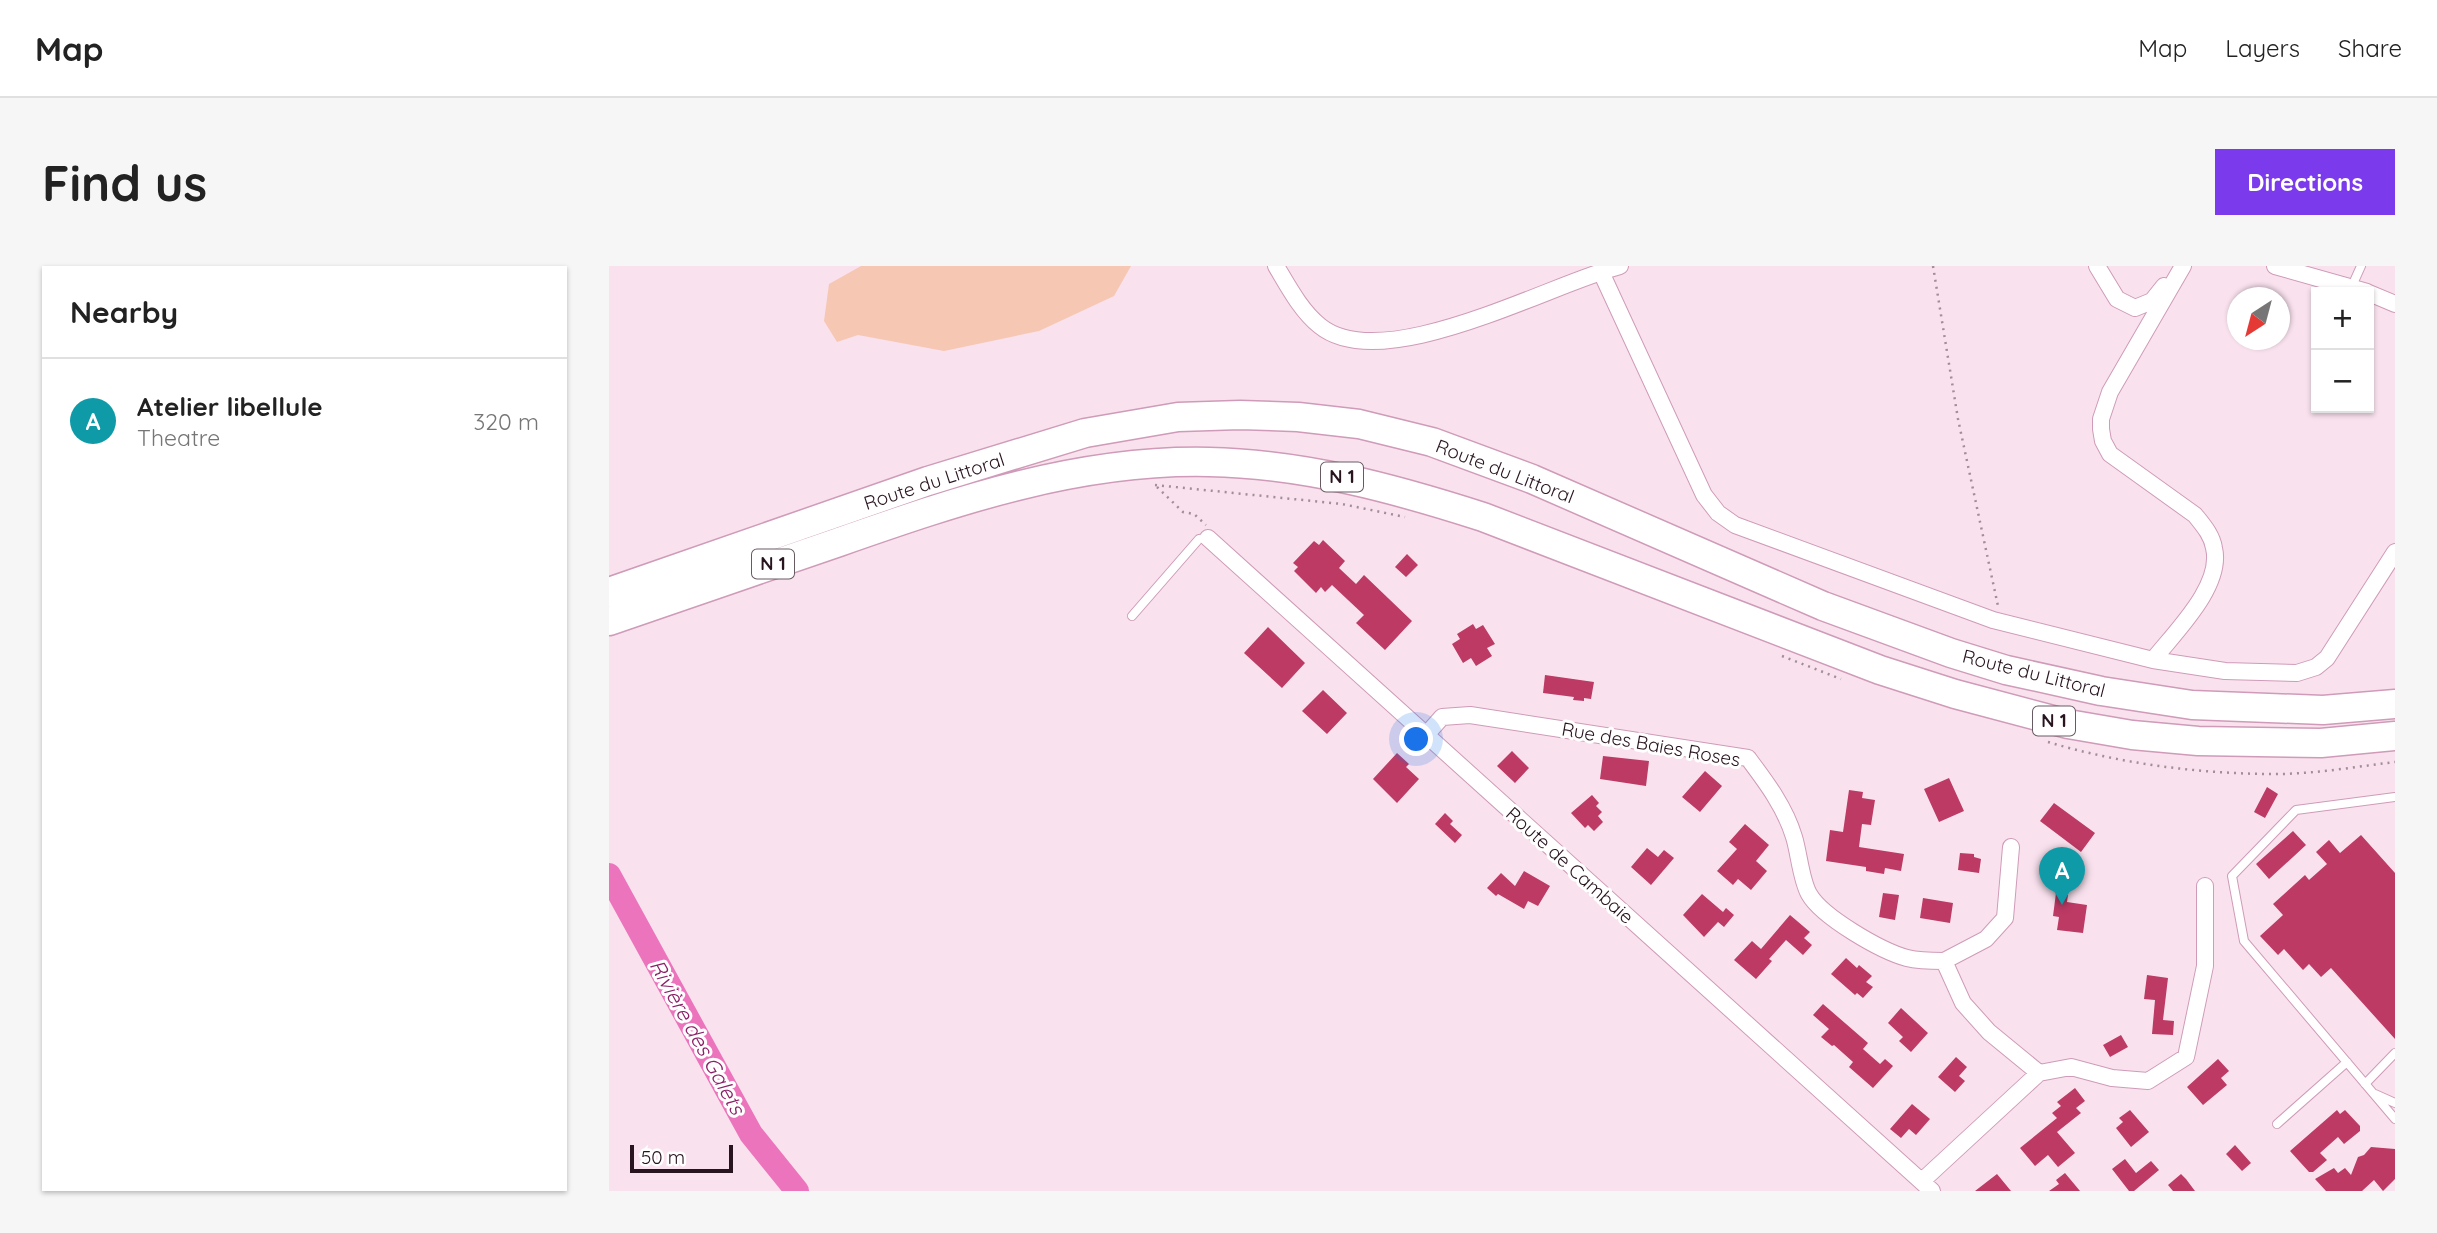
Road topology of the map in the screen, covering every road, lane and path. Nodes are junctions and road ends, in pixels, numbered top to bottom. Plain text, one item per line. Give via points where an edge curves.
1 (1276, 266) edge
2 (1620, 266) edge
3 (1933, 266) edge
4 (2097, 266) edge
5 (2183, 266) edge
6 (2275, 266) edge
7 (2361, 266) edge
8 (1601, 272) junction
9 (2351, 287) edge
10 (2362, 287) edge
11 (2374, 295) edge
12 (2395, 304) edge
13 (1144, 486) dead end
14 (933, 494) junction
15 (1208, 538) junction
16 (2395, 552) edge
17 (609, 592) edge
18 (1132, 616) dead end
19 (609, 621) edge
20 (2001, 622) junction
21 (2153, 660) junction
22 (2395, 704) edge
23 (1426, 735) junction
24 (2395, 736) edge
25 (2392, 797) edge
26 (2395, 807) edge
27 (2011, 847) dead end
28 (2205, 886) dead end
29 (1944, 961) junction
30 (2395, 1053) edge
31 (2347, 1062) junction
32 (2039, 1073) junction
33 (2365, 1084) junction
34 (2373, 1093) junction
35 (2395, 1102) edge
36 (2395, 1119) edge
37 (2277, 1124) dead end
38 (1927, 1186) edge

1 - 8 street via 1307,314 1321,327 1361,341 1393,340 1454,327
2 - 8 street
3 - 20 path via 1958,419
4 - 5 street via 2117,299 2135,308 2152,301
5 - 21 street via 2110,392 2101,419 2103,441 2110,454 2195,515 2215,549 2207,590
6 - 9 street
7 - 10 lane
8 - 20 street via 1704,495 1718,513 1735,525
11 - 12 street
13 - 15 path via 1155,485 1183,512 1194,514 1207,526
14 - 17 highway, Route du Littoral / N 1
14 - 19 highway, Route du Littoral / N 1
14 - 22 highway, Route du Littoral / N 1 via 1085,433 1178,417 1298,417 1359,425 1432,442 1520,474 1823,606 2006,670 2192,705 2323,710
14 - 24 highway, Route du Littoral / N 1 via 1106,468 1209,462 1327,473 1483,517 1880,670 2068,724 2198,741 2321,743
15 - 18 lane via 1199,539 1185,553
15 - 23 street, Route de Cambaie
16 - 21 street via 2327,658 2316,667 2297,673 2225,671
20 - 21 street
23 - 29 street, Rue des Baies Roses via 1442,718 1469,715 1748,758 1774,793 1793,833 1808,893 1831,918 1904,957
23 - 38 street, Route de Cambaie
25 - 26 lane
25 - 31 lane via 2296,810 2232,876 2244,941
27 - 29 street via 2005,918 1986,939
28 - 32 street via 2206,966 2186,1057 2148,1082 2071,1067
29 - 32 street via 1963,1003 1989,1032
30 - 33 lane
31 - 33 lane
31 - 37 lane
32 - 38 street
33 - 34 lane
34 - 35 lane
34 - 36 lane

